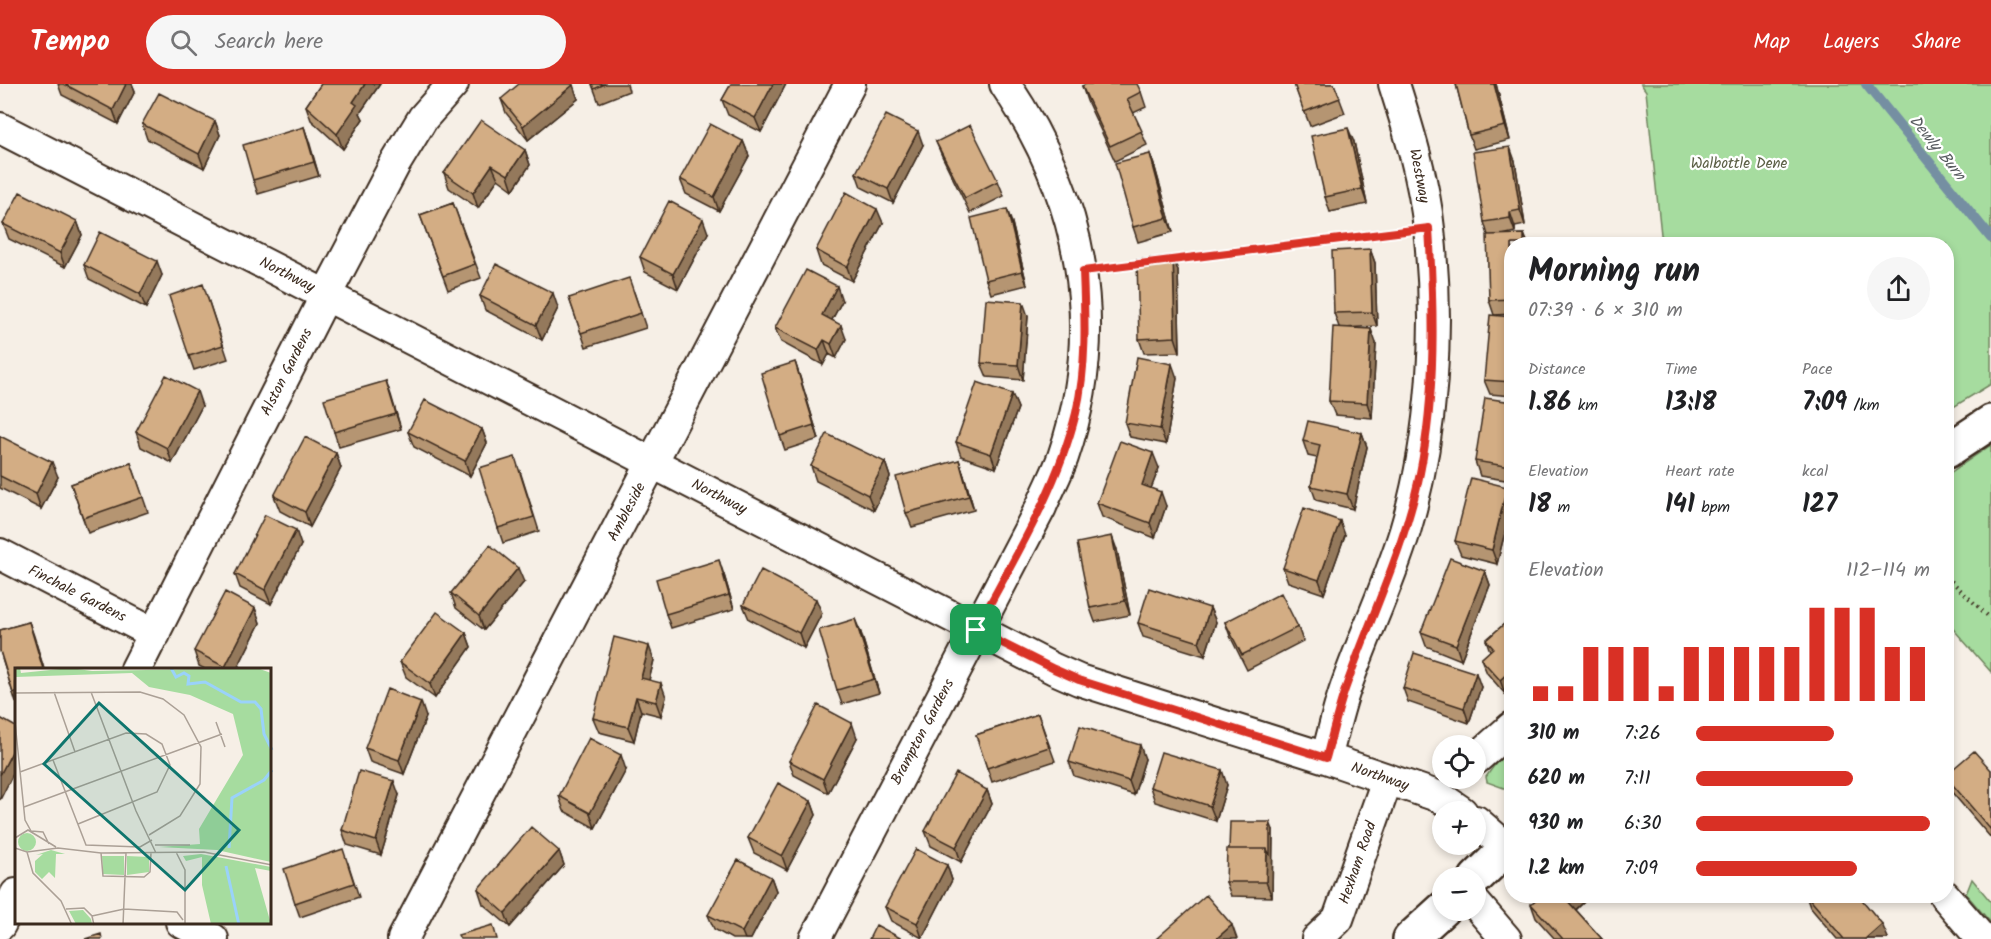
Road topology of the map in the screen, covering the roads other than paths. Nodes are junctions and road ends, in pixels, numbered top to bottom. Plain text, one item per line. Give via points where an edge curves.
1 (453, 84) edge
2 (850, 84) edge
3 (1005, 84) edge
4 (1394, 84) edge
5 (0, 128) edge
6 (326, 295) junction
7 (1991, 422) edge
8 (1954, 446) edge
9 (652, 463) junction
10 (0, 554) edge
11 (976, 630) junction
12 (155, 634) junction
13 (137, 668) edge
14 (1504, 734) edge
15 (1486, 750) edge
16 (1326, 758) junction
17 (1387, 780) junction
18 (1453, 796) edge
19 (1486, 828) edge
20 (1504, 841) edge
21 (1504, 850) edge
22 (1486, 868) edge
23 (15, 896) edge
24 (1951, 903) edge
25 (1486, 916) edge
26 (1432, 919) edge
27 (185, 924) edge
28 (0, 925) edge
29 (213, 939) edge
30 (403, 939) edge
31 (815, 939) edge
32 (1317, 939) edge
33 (1410, 939) edge
34 (1506, 939) edge
35 (1982, 939) edge

1 - 6 street, Alston Gardens via 423,118 395,164
2 - 9 street, Ambleside
3 - 11 street, Brampton Gardens via 1027,116 1069,211 1083,271 1083,366 1076,412 1062,458 1041,507
4 - 16 street, Westway via 1413,146 1429,228 1433,305 1431,390 1420,472 1405,532 1346,686
5 - 6 street, Northway
6 - 9 street, Northway
6 - 12 street, Alston Gardens
7 - 8 main road
9 - 11 street, Northway
9 - 30 street, Ambleside
10 - 12 street, Finchale Gardens
11 - 16 street, Northway via 1079,680
11 - 31 street, Brampton Gardens
12 - 13 street, Alston Gardens
14 - 15 street
16 - 17 street, Northway
17 - 18 street, Northway
17 - 32 street, Hexham Road via 1338,919
19 - 20 street
21 - 22 main road
23 - 28 street
24 - 35 street
25 - 34 street
26 - 33 main road
27 - 29 street

